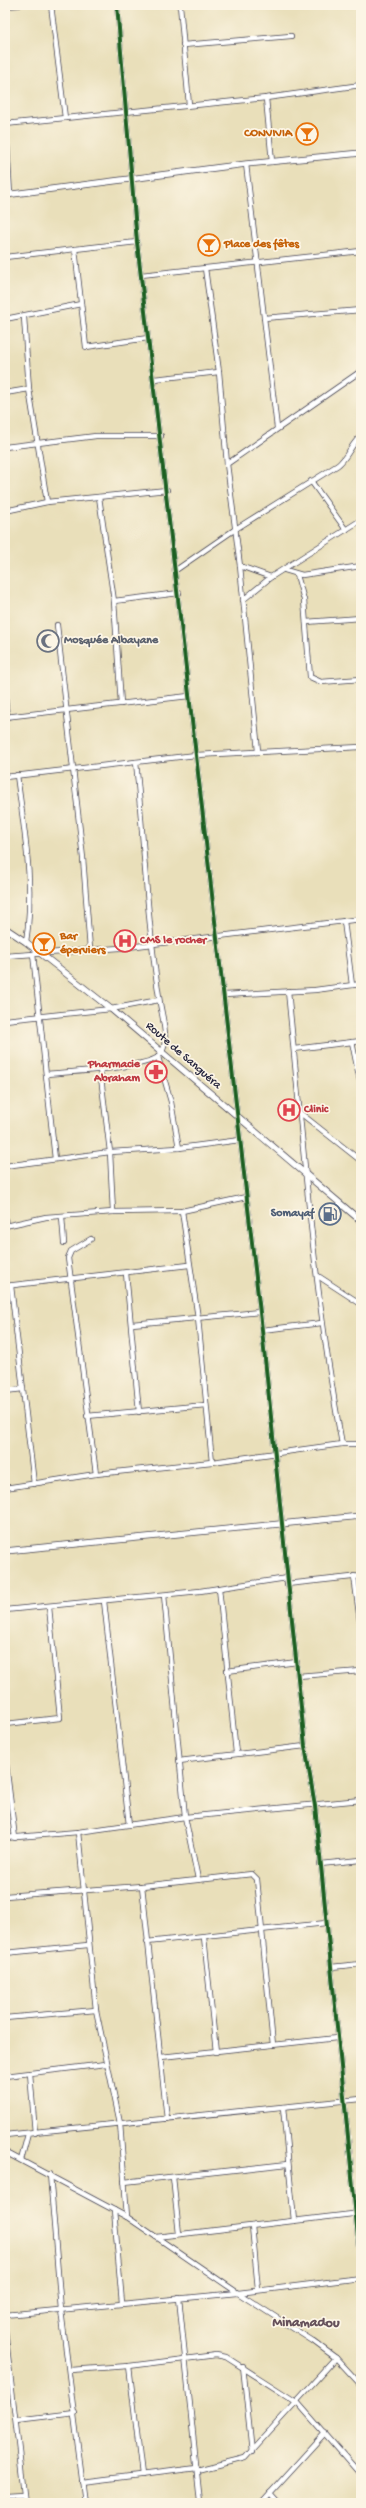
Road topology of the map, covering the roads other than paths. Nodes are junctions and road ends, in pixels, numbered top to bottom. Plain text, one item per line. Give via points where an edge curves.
1 (19, 5) edge
2 (51, 5) edge
3 (117, 5) edge
4 (180, 5) edge
5 (5, 6) edge
6 (291, 36) dead end
7 (183, 45) junction
8 (361, 85) edge
9 (266, 98) junction
10 (189, 105) junction
11 (5, 111) edge
12 (125, 112) junction
13 (65, 118) junction
14 (6, 124) edge
15 (361, 153) edge
16 (272, 162) junction
17 (246, 164) junction
18 (131, 179) junction
19 (8, 194) edge
20 (137, 242) junction
21 (75, 249) junction
22 (361, 251) edge
23 (5, 257) edge
24 (258, 262) junction
25 (205, 268) junction
26 (141, 275) junction
27 (81, 304) junction
28 (361, 310) edge
29 (24, 317) junction
30 (264, 318) junction
31 (5, 319) edge
32 (148, 338) junction
33 (361, 371) edge
34 (219, 372) junction
35 (154, 379) junction
36 (29, 389) junction
37 (5, 393) edge
38 (277, 428) junction
39 (161, 436) junction
40 (361, 436) edge
41 (36, 443) junction
42 (5, 447) edge
43 (226, 464) junction
44 (311, 482) junction
45 (167, 490) junction
46 (99, 497) junction
47 (47, 502) junction
48 (5, 511) edge
49 (361, 520) edge
50 (234, 530) junction
51 (346, 530) junction
52 (240, 566) junction
53 (361, 566) edge
54 (176, 570) junction
55 (285, 570) junction
56 (297, 575) junction
57 (271, 577) junction
58 (179, 593) junction
59 (243, 600) junction
60 (114, 601) junction
61 (361, 618) edge
62 (306, 622) junction
63 (57, 624) dead end
64 (361, 679) edge
65 (189, 696) junction
66 (5, 698) edge
67 (121, 704) junction
68 (67, 710) junction
69 (6, 717) edge
70 (361, 747) edge
71 (258, 751) junction
72 (196, 755) junction
73 (136, 762) junction
74 (73, 769) junction
75 (17, 775) junction
76 (5, 777) edge
77 (361, 918) edge
78 (344, 920) junction
79 (5, 928) edge
80 (218, 936) junction
81 (26, 942) junction
82 (152, 943) junction
83 (90, 949) junction
84 (36, 953) junction
85 (5, 956) edge
86 (361, 984) edge
87 (352, 985) junction
88 (288, 991) junction
89 (224, 995) junction
90 (159, 1000) junction
91 (111, 1009) junction
92 (40, 1016) junction
93 (5, 1020) edge
94 (361, 1041) edge
95 (352, 1042) junction
96 (294, 1049) junction
97 (163, 1052) junction
98 (158, 1057) junction
99 (100, 1069) junction
100 (46, 1074) junction
101 (361, 1086) edge
102 (300, 1112) junction
103 (237, 1118) junction
104 (240, 1140) junction
105 (179, 1148) junction
106 (110, 1152) junction
107 (55, 1159) junction
108 (361, 1161) edge
109 (5, 1166) edge
110 (304, 1174) junction
111 (246, 1198) junction
112 (182, 1210) junction
113 (114, 1212) junction
114 (62, 1216) junction
115 (5, 1220) edge
116 (361, 1221) edge
117 (5, 1226) edge
118 (91, 1239) dead end
119 (64, 1243) dead end
120 (189, 1265) junction
121 (126, 1273) junction
122 (318, 1276) junction
123 (70, 1279) junction
124 (5, 1286) edge
125 (11, 1286) junction
126 (361, 1304) edge
127 (260, 1312) junction
128 (198, 1318) junction
129 (322, 1323) junction
130 (132, 1324) junction
131 (262, 1330) junction
132 (23, 1389) junction
133 (5, 1391) edge
134 (206, 1405) junction
135 (140, 1412) junction
136 (87, 1416) junction
137 (342, 1444) junction
138 (361, 1444) edge
139 (276, 1454) junction
140 (212, 1462) junction
141 (96, 1474) junction
142 (34, 1484) junction
143 (5, 1488) edge
144 (361, 1516) edge
145 (281, 1525) junction
146 (5, 1551) edge
147 (354, 1576) junction
148 (361, 1576) edge
149 (287, 1578) junction
150 (288, 1584) junction
151 (219, 1588) junction
152 (164, 1595) junction
153 (104, 1601) junction
154 (49, 1607) junction
155 (5, 1610) edge
156 (361, 1629) edge
157 (297, 1662) junction
158 (227, 1670) junction
159 (361, 1671) edge
160 (298, 1676) junction
161 (5, 1724) edge
162 (305, 1746) junction
163 (236, 1753) junction
164 (5, 1756) edge
165 (179, 1761) junction
166 (6, 1780) edge
167 (361, 1800) edge
168 (315, 1806) junction
169 (185, 1817) junction
170 (129, 1825) junction
171 (78, 1832) junction
172 (5, 1838) edge
173 (15, 1838) junction
174 (361, 1860) edge
175 (320, 1864) junction
176 (198, 1879) junction
177 (142, 1886) junction
178 (85, 1888) junction
179 (5, 1896) edge
180 (326, 1923) junction
181 (263, 1930) junction
182 (204, 1937) junction
183 (147, 1942) junction
184 (88, 1945) junction
185 (5, 1953) edge
186 (361, 1964) edge
187 (331, 1967) junction
188 (96, 2010) junction
189 (5, 2018) edge
190 (338, 2038) junction
191 (273, 2045) junction
192 (216, 2052) junction
193 (161, 2057) junction
194 (106, 2064) junction
195 (30, 2074) junction
196 (5, 2076) edge
197 (361, 2099) edge
198 (344, 2100) junction
199 (283, 2107) junction
200 (167, 2119) junction
201 (120, 2123) junction
202 (36, 2133) junction
203 (28, 2134) junction
204 (5, 2135) edge
205 (5, 2152) edge
206 (21, 2160) junction
207 (288, 2164) junction
208 (50, 2174) junction
209 (173, 2177) junction
210 (124, 2182) junction
211 (114, 2210) junction
212 (359, 2213) edge
213 (127, 2217) junction
214 (294, 2221) junction
215 (252, 2226) junction
216 (180, 2234) junction
217 (156, 2237) junction
218 (361, 2267) edge
219 (361, 2278) edge
220 (258, 2289) junction
221 (238, 2293) junction
222 (179, 2298) junction
223 (122, 2303) junction
224 (61, 2310) junction
225 (5, 2315) edge
226 (5, 2330) edge
227 (186, 2358) junction
228 (336, 2358) junction
229 (129, 2366) junction
230 (243, 2366) junction
231 (70, 2370) junction
232 (8, 2378) edge
233 (361, 2385) edge
234 (298, 2402) junction
235 (75, 2413) junction
236 (16, 2420) junction
237 (325, 2433) junction
238 (252, 2452) junction
239 (197, 2469) junction
240 (142, 2475) junction
241 (361, 2475) edge
242 (82, 2482) junction
243 (270, 2492) junction
244 (24, 2495) junction
245 (5, 2496) edge
246 (24, 2503) edge
247 (85, 2503) edge
248 (200, 2503) edge
249 (261, 2503) edge
250 (279, 2503) edge

1 - 5 street
2 - 13 street
3 - 12 street
4 - 7 street
6 - 7 street
7 - 10 street
8 - 9 street
9 - 10 street
9 - 16 street
10 - 12 street
11 - 14 street
12 - 13 street
12 - 18 street
13 - 14 street
14 - 19 street
15 - 16 street
16 - 17 street
17 - 18 street
17 - 24 street
18 - 19 street
18 - 20 street
20 - 21 street
20 - 26 street
21 - 23 street
21 - 27 street
22 - 24 street
24 - 25 street
24 - 30 street
25 - 26 street
25 - 34 street
26 - 32 street
27 - 29 street
27 - 32 street via 86,347
28 - 30 street
29 - 31 street
29 - 36 street
30 - 38 street
32 - 35 street
33 - 38 street
34 - 35 street
34 - 43 street
35 - 39 street
36 - 37 street
36 - 41 street
38 - 43 street
39 - 41 street via 96,436
39 - 45 street
40 - 44 street via 351,445 343,461
41 - 42 street
41 - 47 street
43 - 50 street
44 - 50 street
44 - 51 street
45 - 46 street
45 - 54 street
46 - 47 street
46 - 60 street
47 - 48 street
49 - 51 street
50 - 52 street
50 - 54 street
51 - 55 street
52 - 57 street
52 - 59 street
53 - 56 street
54 - 58 street
55 - 56 street
55 - 57 street
56 - 62 street
57 - 59 street
58 - 60 street
58 - 65 street
59 - 71 street
60 - 67 street
61 - 62 street
62 - 64 street via 309,672 312,679 321,682
63 - 68 street
65 - 67 street
65 - 72 street
66 - 69 street
67 - 68 street
68 - 69 street
68 - 74 street
70 - 71 street
71 - 72 street
72 - 73 street
72 - 80 street
73 - 74 street
73 - 82 street
74 - 75 street
74 - 83 street
75 - 76 street
75 - 81 street via 29,880 30,914
77 - 78 street
78 - 80 street
78 - 87 street
79 - 81 street, Route de Sanguéra
80 - 82 street
80 - 89 street
81 - 84 street, Route de Sanguéra
82 - 83 street
82 - 90 street
83 - 84 street
84 - 85 street
84 - 91 street, Route de Sanguéra
84 - 92 street
86 - 87 street
87 - 88 street
88 - 89 street
88 - 96 street
89 - 103 street
90 - 91 street
90 - 97 street via 164,1028
91 - 92 street
91 - 97 street, Route de Sanguéra
92 - 93 street
92 - 100 street
94 - 95 street
95 - 96 street
95 - 101 street
96 - 102 street
97 - 98 street
97 - 103 street, Route de Sanguéra
98 - 99 street via 135,1064
98 - 105 street
99 - 100 street
99 - 106 street
100 - 107 street
102 - 108 street
102 - 110 street
103 - 104 street
103 - 110 street, Route de Sanguéra
104 - 105 street
104 - 111 street
105 - 106 street
106 - 107 street
106 - 113 street
107 - 109 street
110 - 116 street, Route de Sanguéra
110 - 122 street
111 - 112 street
111 - 127 street
112 - 113 street
112 - 120 street
113 - 114 street
114 - 117 street
114 - 119 street
115 - 117 street
118 - 123 street via 69,1254
120 - 121 street
120 - 128 street
121 - 123 street
121 - 130 street
122 - 126 street
122 - 129 street
123 - 125 street
123 - 136 street
124 - 125 street
125 - 132 street
127 - 128 street
127 - 131 street
128 - 130 street
128 - 134 street
129 - 131 street
129 - 137 street
130 - 135 street
131 - 139 street
132 - 133 street
132 - 142 street
134 - 135 street
134 - 140 street
135 - 136 street
136 - 141 street
137 - 138 street
137 - 139 street
139 - 140 street
139 - 145 street
140 - 141 street
141 - 142 street
142 - 143 street
144 - 145 street
145 - 146 street
145 - 149 street
147 - 148 street
147 - 150 street
147 - 156 street
149 - 150 street
149 - 151 street
150 - 157 street
151 - 152 street
151 - 158 street
152 - 153 street
152 - 165 street
153 - 154 street
153 - 170 street
154 - 155 street
154 - 161 street via 60,1718
157 - 158 street
157 - 160 street
158 - 163 street
159 - 160 street
160 - 162 street
162 - 163 street
162 - 168 street
163 - 165 street
164 - 166 street
165 - 169 street
166 - 173 street
167 - 168 street
168 - 169 street
168 - 175 street
169 - 170 street
169 - 176 street
170 - 171 street
171 - 173 street
171 - 178 street
172 - 173 street
174 - 175 street
175 - 180 street
176 - 177 street
176 - 181 street via 248,1873 255,1876
177 - 178 street
177 - 183 street
178 - 179 street
178 - 184 street
180 - 181 street
180 - 187 street
181 - 182 street
181 - 191 street
182 - 183 street
182 - 192 street
183 - 193 street
184 - 185 street
184 - 188 street
186 - 187 street
187 - 190 street
188 - 189 street
188 - 194 street
190 - 191 street
190 - 198 street
191 - 192 street
192 - 193 street
193 - 200 street
194 - 195 street
194 - 201 street
195 - 196 street
195 - 202 street
197 - 198 street
198 - 199 street
198 - 212 street
199 - 200 street
199 - 207 street
200 - 201 street
201 - 202 street
201 - 210 street
202 - 203 street
203 - 204 street
203 - 206 street
205 - 206 street
206 - 208 street
207 - 209 street
207 - 214 street
208 - 211 street
208 - 224 street
209 - 210 street
209 - 216 street
210 - 213 street
211 - 213 street
211 - 223 street
212 - 214 street
212 - 218 street
213 - 217 street
214 - 215 street
215 - 216 street
215 - 220 street
216 - 217 street
217 - 221 street
219 - 220 street
220 - 221 street
221 - 222 street
221 - 228 street
222 - 223 street
222 - 227 street
223 - 224 street
224 - 225 street
224 - 231 street
226 - 232 street
227 - 229 street
227 - 230 street via 222,2355
227 - 239 street
228 - 233 street
228 - 234 street
229 - 231 street
229 - 240 street
230 - 234 street
230 - 238 street
231 - 235 street
232 - 236 street
234 - 237 street
234 - 238 street
235 - 236 street
235 - 242 street
236 - 244 street
237 - 241 street
237 - 243 street
238 - 239 street via 236,2462
239 - 240 street
239 - 248 street
240 - 242 street
242 - 247 street
243 - 249 street
243 - 250 street
244 - 245 street
244 - 246 street

